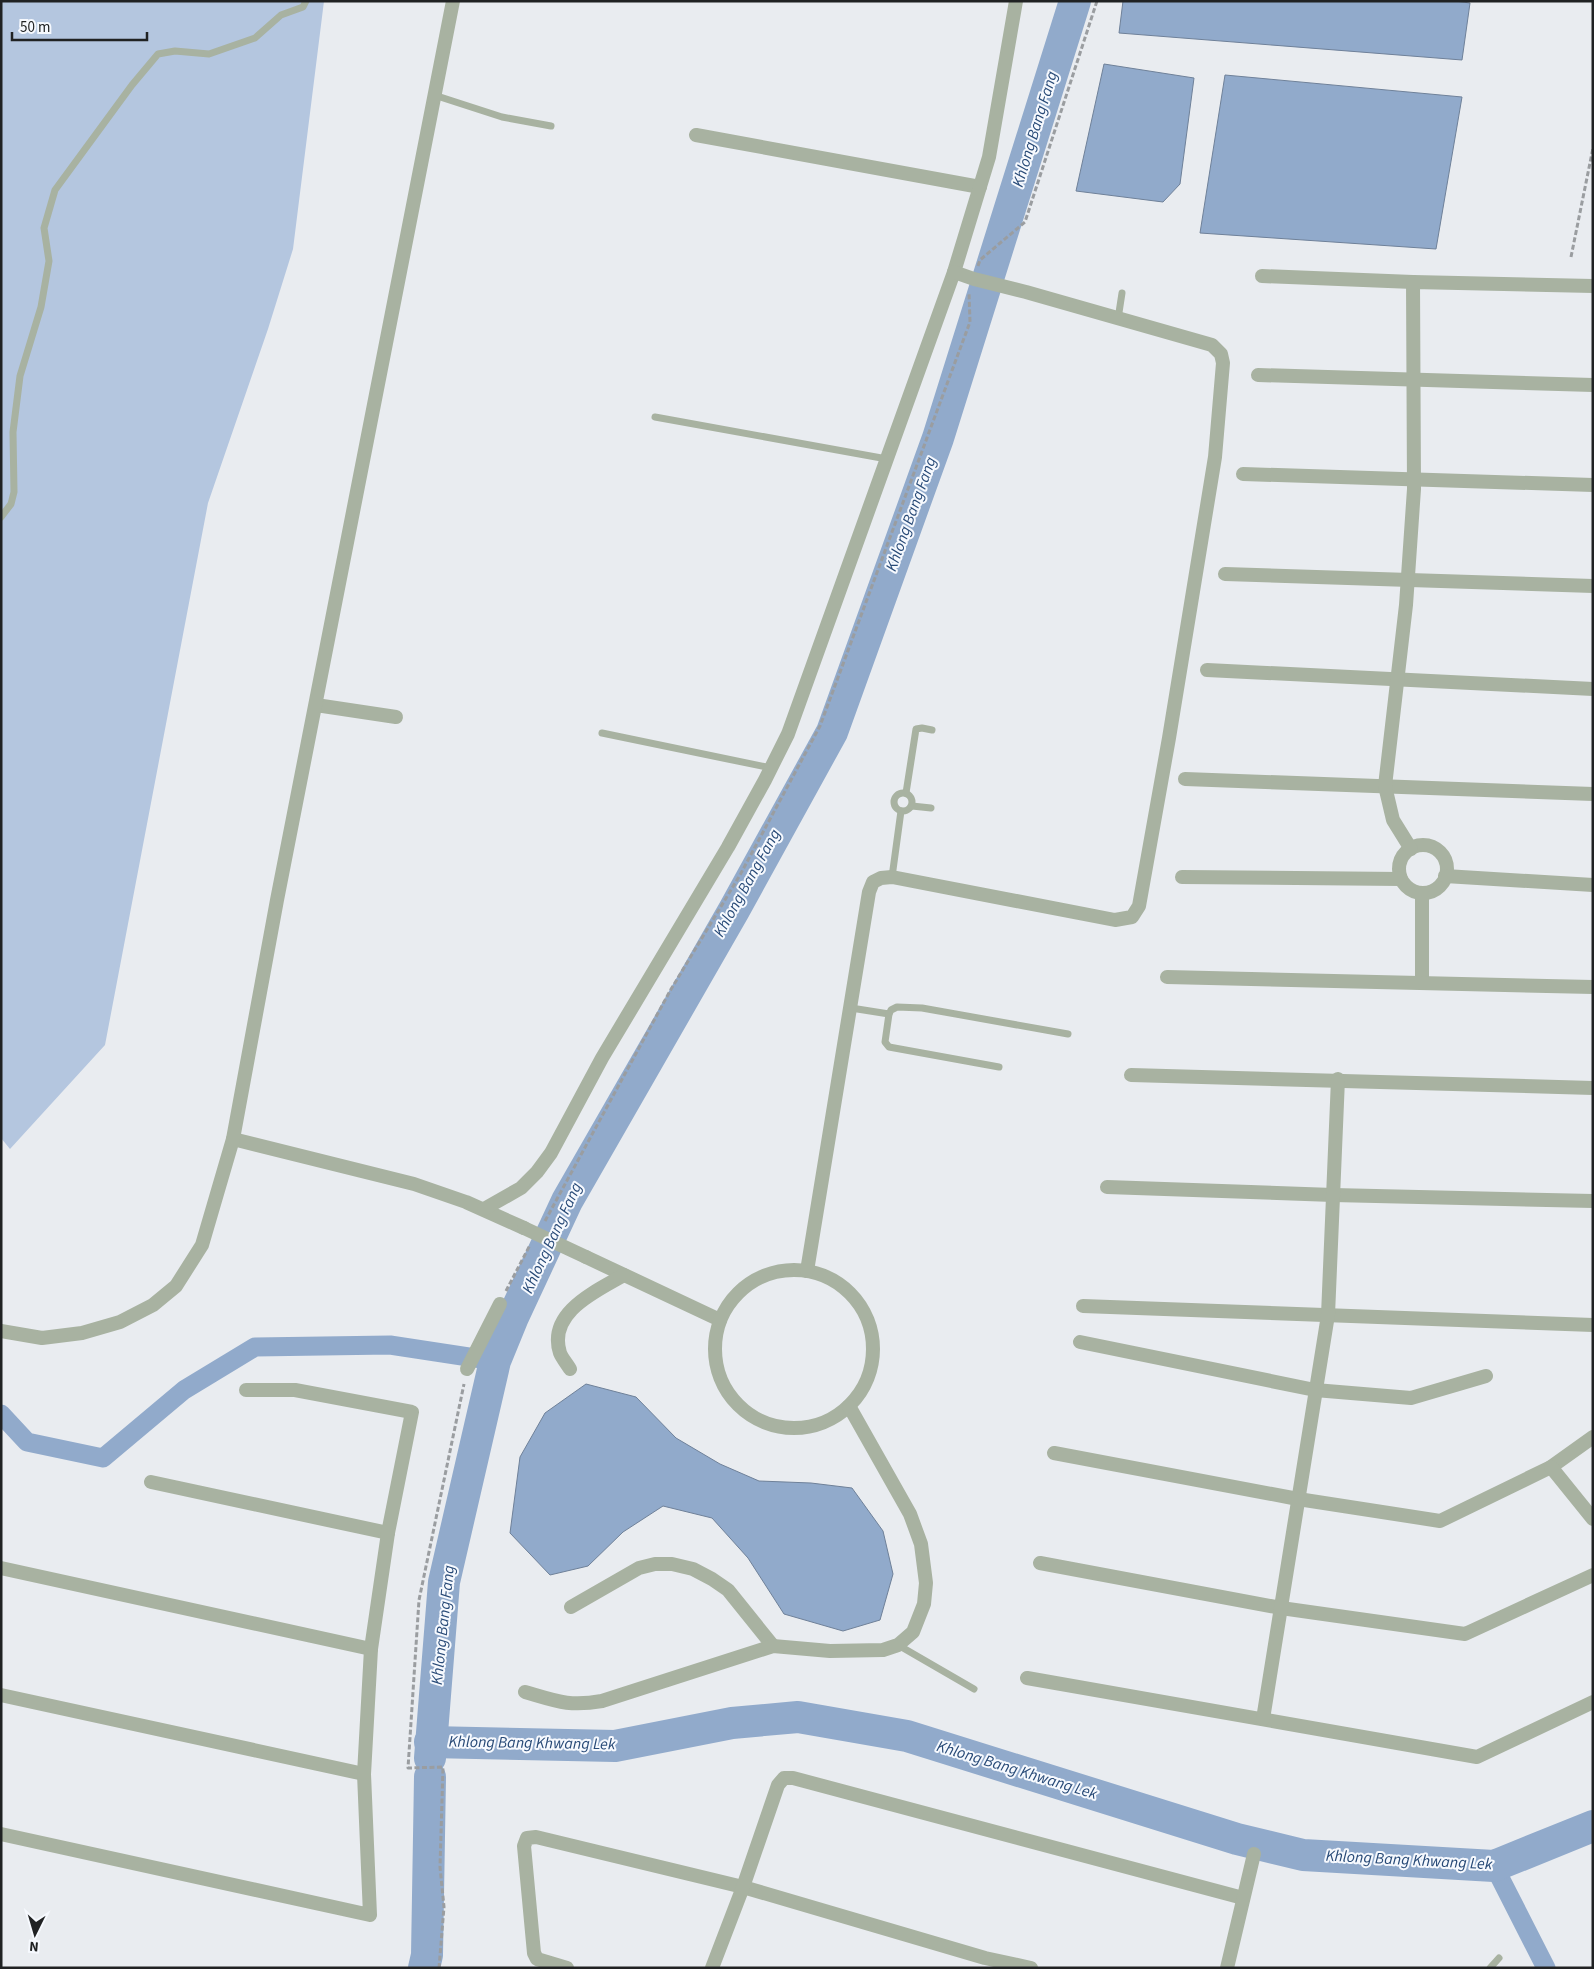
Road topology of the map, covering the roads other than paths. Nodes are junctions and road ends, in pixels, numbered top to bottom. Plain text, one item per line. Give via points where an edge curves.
1 (306, 1) edge
2 (452, 1) edge
3 (1016, 1) edge
4 (434, 95) junction
5 (551, 126) dead end
6 (696, 135) dead end
7 (980, 187) junction
8 (954, 272) junction
9 (1262, 276) dead end
10 (1413, 282) junction
11 (1593, 286) edge
12 (1122, 293) dead end
13 (1118, 319) junction
14 (1258, 375) dead end
15 (1414, 380) junction
16 (1593, 385) edge
17 (655, 417) dead end
18 (888, 460) junction
19 (1243, 474) dead end
20 (1414, 479) junction
21 (1593, 485) edge
22 (1, 517) edge
23 (1225, 574) dead end
24 (1407, 580) junction
25 (1593, 586) edge
26 (1207, 670) dead end
27 (1397, 680) junction
28 (1593, 689) edge
29 (316, 705) junction
30 (396, 717) dead end
31 (932, 730) dead end
32 (602, 733) dead end
33 (771, 768) junction
34 (1185, 779) dead end
35 (1385, 786) junction
36 (906, 793) junction
37 (1593, 794) edge
38 (912, 806) junction
39 (931, 808) dead end
40 (901, 811) junction
41 (1411, 849) junction
42 (1446, 876) junction
43 (892, 877) junction
44 (1182, 877) dead end
45 (1401, 878) junction
46 (1593, 885) edge
47 (1422, 893) junction
48 (1168, 977) dead end
49 (1422, 983) junction
50 (1593, 987) edge
51 (851, 1008) junction
52 (889, 1014) junction
53 (1068, 1034) dead end
54 (1000, 1067) dead end
55 (1130, 1075) dead end
56 (1338, 1080) junction
57 (1593, 1088) edge
58 (233, 1139) junction
59 (1107, 1188) dead end
60 (1333, 1195) junction
61 (1593, 1201) edge
62 (484, 1210) junction
63 (806, 1271) junction
64 (624, 1275) junction
65 (500, 1304) dead end
66 (1083, 1306) dead end
67 (1328, 1315) junction
68 (720, 1320) junction
69 (1593, 1325) edge
70 (1, 1331) edge
71 (1080, 1342) dead end
72 (467, 1369) road end
73 (570, 1369) dead end
74 (1486, 1376) dead end
75 (246, 1390) dead end
76 (1316, 1390) junction
77 (849, 1406) junction
78 (1593, 1437) edge
79 (1054, 1453) dead end
80 (1551, 1467) junction
81 (151, 1482) dead end
82 (1298, 1498) junction
83 (1593, 1519) edge
84 (388, 1533) junction
85 (1040, 1563) dead end
86 (1, 1568) edge
87 (1593, 1575) edge
88 (570, 1607) dead end
89 (1281, 1608) junction
90 (898, 1645) junction
91 (772, 1646) junction
92 (371, 1649) junction
93 (1027, 1678) dead end
94 (974, 1689) dead end
95 (525, 1692) dead end
96 (1, 1695) edge
97 (1593, 1702) edge
98 (1263, 1719) junction
99 (364, 1774) junction
100 (1, 1834) edge
101 (1254, 1854) dead end
102 (743, 1887) junction
103 (1243, 1898) junction
104 (1499, 1958) dead end
105 (567, 1968) edge
106 (712, 1968) edge
107 (1031, 1968) edge
108 (1227, 1968) edge
109 (1490, 1968) edge

1 - 22 lane via 303,7 281,15 255,38 209,54 175,51 158,54 55,190 44,228 49,261 41,307 20,376 13,432 14,492 11,504
2 - 4 street
3 - 7 street via 995,130
4 - 5 lane via 502,117
4 - 29 street
6 - 7 street
7 - 8 street
8 - 13 street
8 - 18 street
9 - 10 street
10 - 11 street
10 - 15 street
12 - 13 lane
13 - 43 street via 1212,345 1221,354 1223,363 1215,457 1139,906 1132,917 1116,920
14 - 15 street
15 - 16 street
15 - 20 street
17 - 18 lane
18 - 33 street via 788,734
19 - 20 street
20 - 21 street
20 - 24 street
23 - 24 street
24 - 25 street
24 - 27 street
26 - 27 street
27 - 28 street
27 - 35 street
29 - 30 street
29 - 58 street
31 - 36 lane via 916,729
32 - 33 lane
33 - 62 street via 728,847 602,1058 551,1153 521,1188
34 - 35 street
35 - 37 street
35 - 41 street via 1393,820
36 - 38 lane via 912,798
36 - 40 lane via 899,793 894,801
38 - 39 lane
38 - 40 lane
40 - 43 lane
41 - 42 street via 1418,846 1434,848 1445,860
41 - 45 street via 1401,858
42 - 46 street
42 - 47 street via 1436,889
43 - 51 street via 873,882 869,892
44 - 45 street
45 - 47 street via 1409,888
47 - 49 street
48 - 49 street
49 - 50 street
51 - 52 lane
51 - 63 street
52 - 53 lane via 897,1007 922,1008
52 - 54 lane via 885,1042 889,1047
55 - 56 street
56 - 57 street
56 - 60 street
58 - 62 street via 414,1184
58 - 70 street via 202,1245 176,1286 153,1305 120,1322 82,1333 42,1338
59 - 60 street
60 - 61 street
60 - 67 street
62 - 64 street, bridge
63 - 68 street via 780,1271 755,1280 734,1297
63 - 77 street via 830,1279 851,1294 865,1314 873,1338 873,1363 864,1386
64 - 68 street
64 - 73 street via 579,1302 568,1313 558,1341 560,1354
65 - 72 street
66 - 67 street
67 - 69 street
67 - 76 street
68 - 77 street via 715,1343 716,1367 725,1389 740,1408 760,1421 783,1428 807,1428 830,1420
71 - 76 street
74 - 76 street via 1412,1398
75 - 84 street via 296,1390 412,1412
76 - 82 street
77 - 90 street via 910,1514 921,1544 926,1583 924,1604 913,1632
78 - 80 street
79 - 82 street
80 - 82 street via 1440,1521
80 - 83 street
81 - 84 street
82 - 89 street
84 - 92 street
85 - 89 street
86 - 92 street
87 - 89 street via 1465,1634
88 - 91 street via 639,1568 672,1564 693,1569 728,1590
89 - 98 street
90 - 91 street via 883,1650 830,1652
90 - 94 lane
91 - 95 street via 581,1705
92 - 99 street
93 - 98 street
96 - 99 street
97 - 98 street via 1478,1756
99 - 100 street via 370,1914
101 - 103 street
102 - 103 street via 778,1785 784,1778 793,1778
102 - 105 street via 536,1837 528,1838 524,1846 534,1953 536,1959
102 - 106 street
102 - 107 street via 985,1958
103 - 108 street
104 - 109 lane

